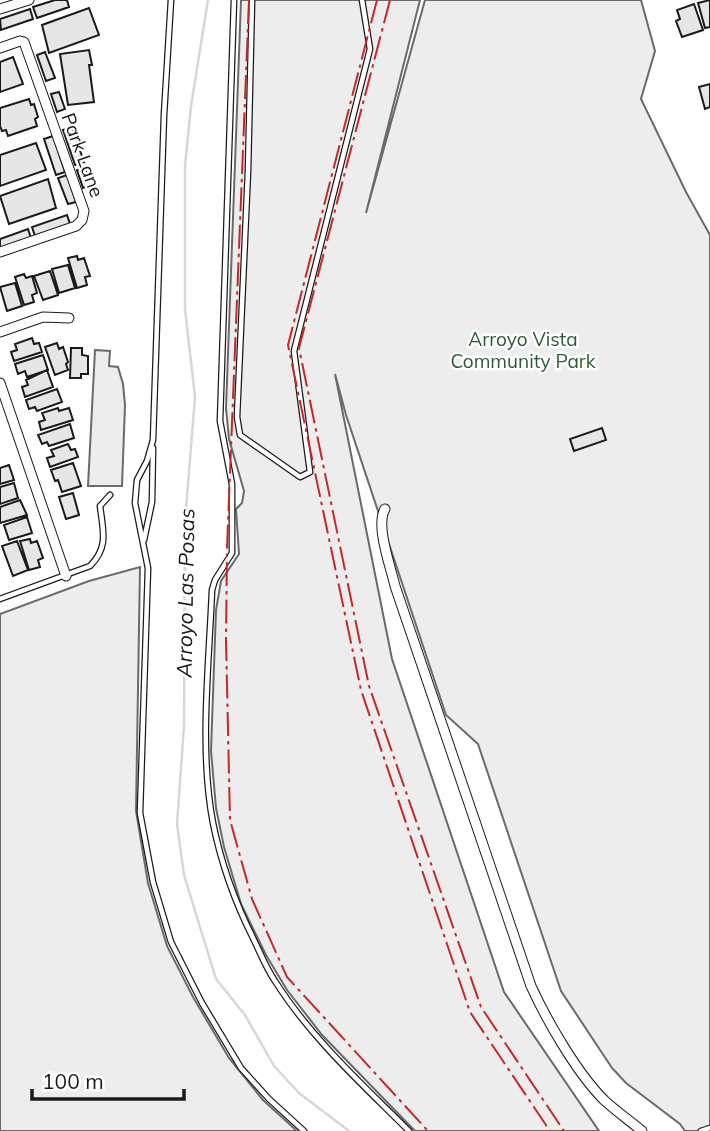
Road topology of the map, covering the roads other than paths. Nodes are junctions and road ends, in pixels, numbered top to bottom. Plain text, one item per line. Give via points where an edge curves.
1 (29, 0) edge
2 (171, 0) edge
3 (234, 0) edge
4 (252, 0) edge
5 (362, 0) edge
6 (0, 9) edge
7 (0, 48) edge
8 (0, 252) edge
9 (69, 318) dead end
10 (0, 332) edge
11 (0, 383) edge
12 (153, 440) junction
13 (110, 495) dead end
14 (385, 509) dead end
15 (144, 544) junction
16 (66, 576) junction
17 (0, 599) edge
18 (710, 1128) edge
19 (304, 1131) edge
20 (409, 1131) edge
21 (642, 1131) edge
22 (701, 1131) edge

1 - 6 street
2 - 12 lane
3 - 20 lane via 220,421 232,484 232,553 212,590 206,751 213,821 239,907 274,980 330,1052
4 - 5 lane via 237,417 240,435 300,477 310,472 294,351 370,49
7 - 8 street, Park Lane via 24,42 85,211 76,226
9 - 10 street via 43,317
11 - 16 street
12 - 15 lane via 152,502
12 - 15 lane via 135,492
13 - 16 lane via 100,506 101,555 90,566
14 - 21 street via 382,528 395,586 531,986 588,1081
15 - 19 lane via 148,568 141,813 153,882 171,942 241,1068
16 - 17 lane
18 - 22 lane

